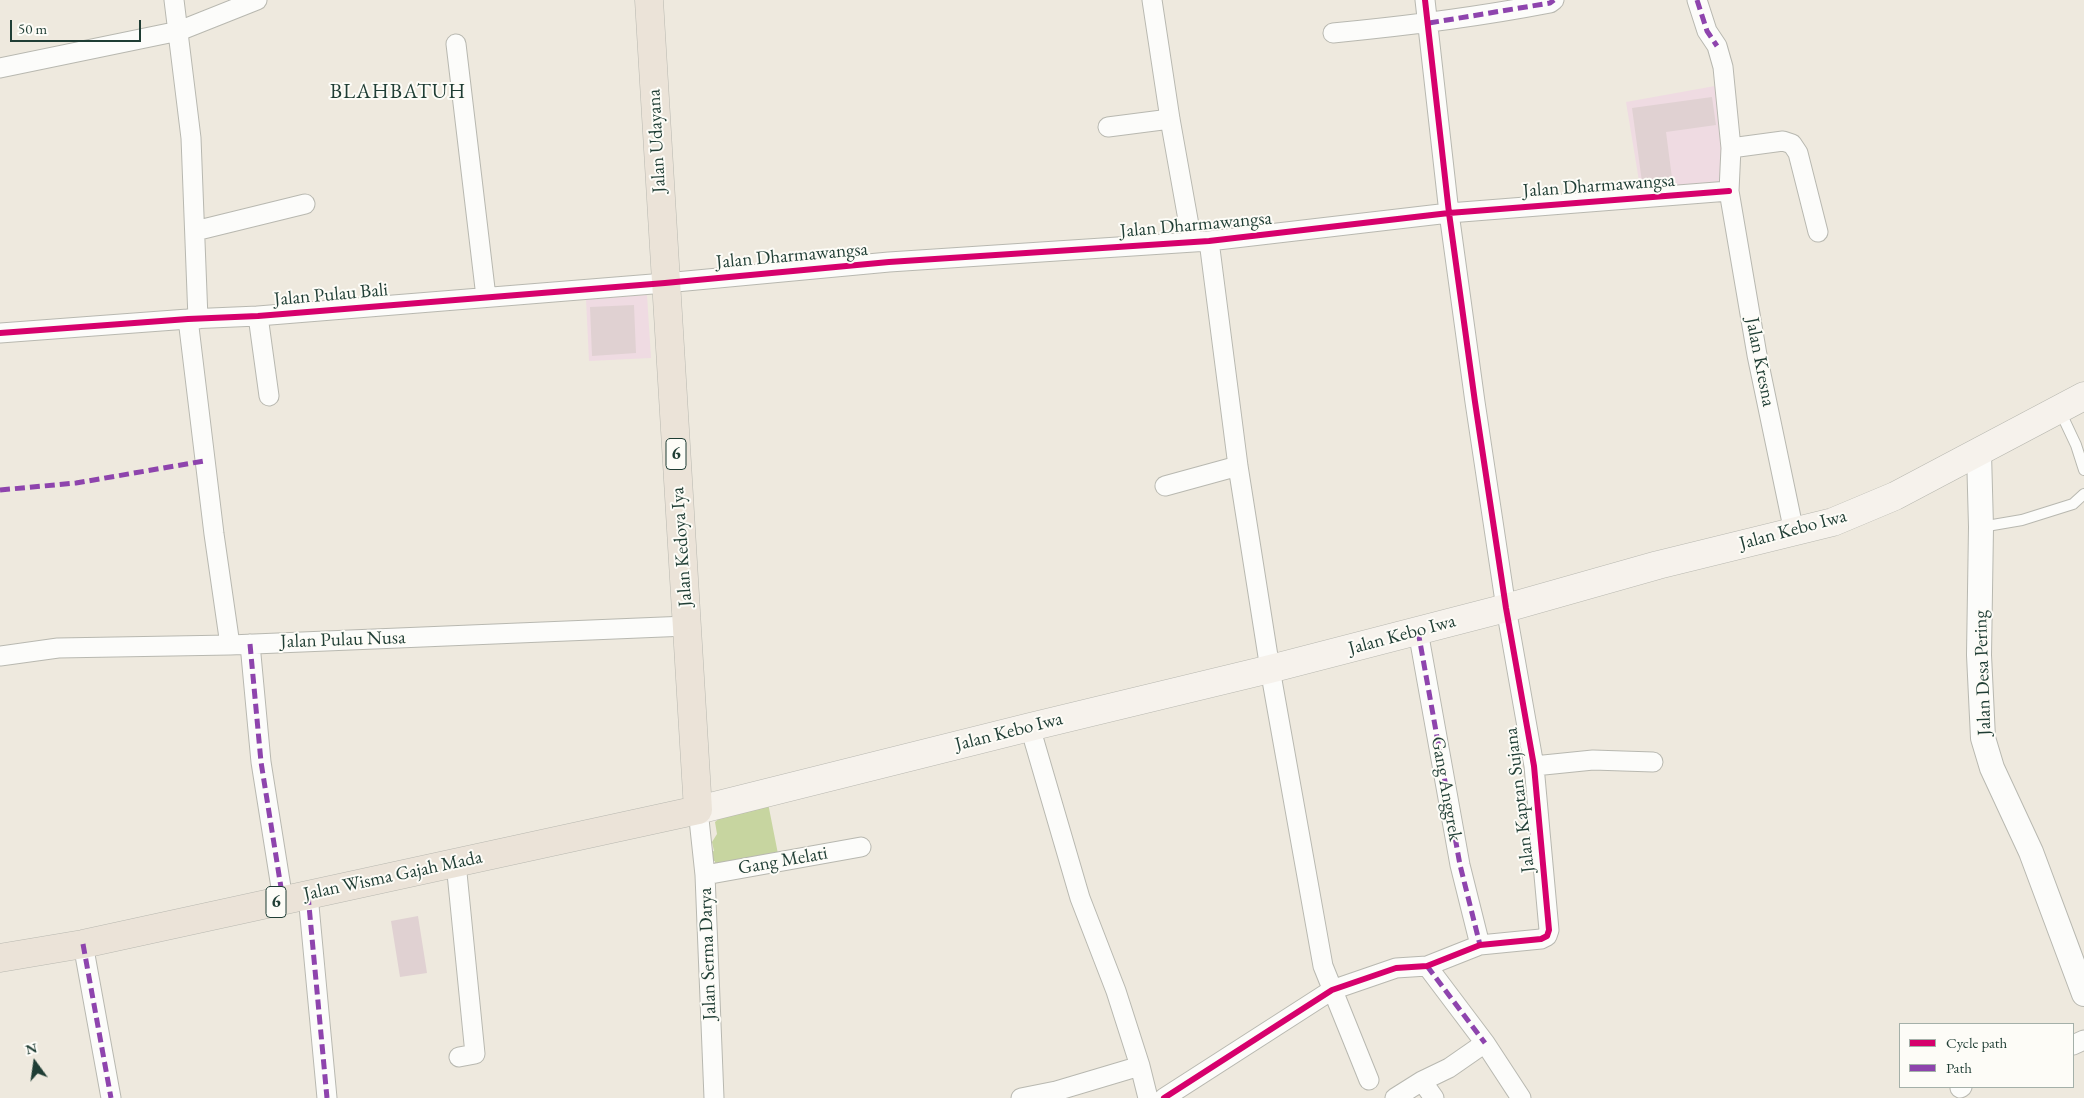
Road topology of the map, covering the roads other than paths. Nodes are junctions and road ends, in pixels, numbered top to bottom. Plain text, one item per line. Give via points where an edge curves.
1 (174, 0) edge
2 (257, 0) edge
3 (649, 0) edge
4 (1152, 0) edge
5 (1425, 0) edge
6 (1554, 0) edge
7 (1698, 0) edge
8 (1428, 23) junction
9 (179, 31) junction
10 (1333, 34) dead end
11 (456, 44) dead end
12 (0, 68) edge
13 (1170, 119) junction
14 (1108, 127) dead end
15 (1731, 148) junction
16 (1729, 192) junction
17 (305, 204) dead end
18 (1449, 213) junction
19 (195, 231) junction
20 (1818, 232) dead end
21 (1201, 241) junction
22 (665, 283) junction
23 (486, 297) junction
24 (258, 316) junction
25 (193, 319) junction
26 (0, 333) edge
27 (269, 396) dead end
28 (2084, 396) edge
29 (2059, 410) junction
30 (1979, 453) junction
31 (1238, 466) junction
32 (2084, 470) edge
33 (1165, 486) dead end
34 (2084, 494) edge
35 (1981, 527) junction
36 (1794, 532) junction
37 (1506, 608) junction
38 (687, 626) junction
39 (1418, 632) junction
40 (250, 644) junction
41 (230, 645) junction
42 (0, 656) edge
43 (1270, 669) junction
44 (1030, 727) junction
45 (1653, 762) dead end
46 (1534, 766) junction
47 (698, 810) junction
48 (861, 847) dead end
49 (456, 863) junction
50 (705, 875) junction
51 (295, 898) junction
52 (83, 944) junction
53 (1480, 945) junction
54 (0, 958) edge
55 (1427, 966) junction
56 (1329, 984) junction
57 (2084, 994) edge
58 (1485, 1044) junction
59 (459, 1057) dead end
60 (1140, 1066) junction
61 (1369, 1080) dead end
62 (1422, 1081) junction
63 (111, 1098) edge
64 (327, 1098) edge
65 (714, 1098) edge
66 (1021, 1098) edge
67 (1148, 1098) edge
68 (1164, 1098) edge
69 (1395, 1098) edge
70 (1434, 1098) edge
71 (1521, 1098) edge

1 - 9 street
2 - 9 street
3 - 22 highway, Jalan Udayana / 6
4 - 13 street
5 - 8 street, Jalan Kaptan Sujana
6 - 8 street
7 - 15 street, Jalan Kresna via 1723,67
8 - 10 street
8 - 18 street, Jalan Kaptan Sujana
9 - 12 street
9 - 19 street via 192,138
11 - 23 street
13 - 14 street
13 - 21 street
15 - 16 street, Jalan Kresna
15 - 20 street via 1783,141 1792,144 1798,153
16 - 18 street, Jalan Dharmawangsa
16 - 36 street, Jalan Kresna via 1757,355
17 - 19 street
18 - 21 street, Jalan Dharmawangsa
18 - 37 street, Jalan Kaptan Sujana
19 - 25 street
21 - 22 street, Jalan Dharmawangsa via 889,262
21 - 31 street
22 - 23 street, Jalan Pulau Bali
22 - 38 highway, Jalan Kedoya Iya / 6
23 - 24 street, Jalan Pulau Bali
24 - 25 street, Jalan Pulau Bali
24 - 27 street
25 - 26 street, Jalan Pulau Bali
25 - 41 street via 213,525
28 - 29 main road, Jalan Kebo Iwa
29 - 30 main road, Jalan Kebo Iwa
29 - 32 lane
30 - 35 street, Jalan Desa Pering
30 - 36 main road, Jalan Kebo Iwa via 1884,501 1833,522
31 - 33 street
31 - 43 street
34 - 35 lane via 2073,504 2022,520
35 - 57 street, Jalan Desa Pering via 1979,655 1983,738 1992,768 2031,852
36 - 37 main road, Jalan Kebo Iwa via 1658,565
37 - 39 main road, Jalan Kebo Iwa
37 - 46 street, Jalan Kaptan Sujana
38 - 40 street, Jalan Pulau Nusa
38 - 47 highway, Jalan Kedoya Iya / 6
39 - 43 main road, Jalan Kebo Iwa
39 - 53 street, Gang Anggrek via 1460,865
40 - 41 street, Jalan Pulau Nusa
40 - 51 street via 262,762
41 - 42 street, Jalan Pulau Nusa via 58,648
43 - 44 main road, Jalan Kebo Iwa
43 - 56 street
44 - 47 main road, Jalan Kebo Iwa
44 - 60 street via 1080,898 1112,979
45 - 46 street via 1593,760
46 - 53 street, Jalan Kaptan Sujana via 1549,930 1541,939
47 - 49 highway, Jalan Wisma Gajah Mada / 6
47 - 50 street, Jalan Serma Darya
48 - 50 street, Gang Melati
49 - 51 highway, Jalan Wisma Gajah Mada / 6
49 - 59 street via 475,1054
50 - 65 street, Jalan Serma Darya
51 - 52 highway, Jalan Wisma Gajah Mada / 6
51 - 64 street
52 - 54 highway, Jalan Wisma Gajah Mada / 6
52 - 63 street
53 - 55 street
55 - 56 street via 1396,968
55 - 58 street
56 - 61 street
56 - 68 street
58 - 62 street
58 - 71 street
60 - 66 street
60 - 67 street
62 - 69 street
62 - 70 street

